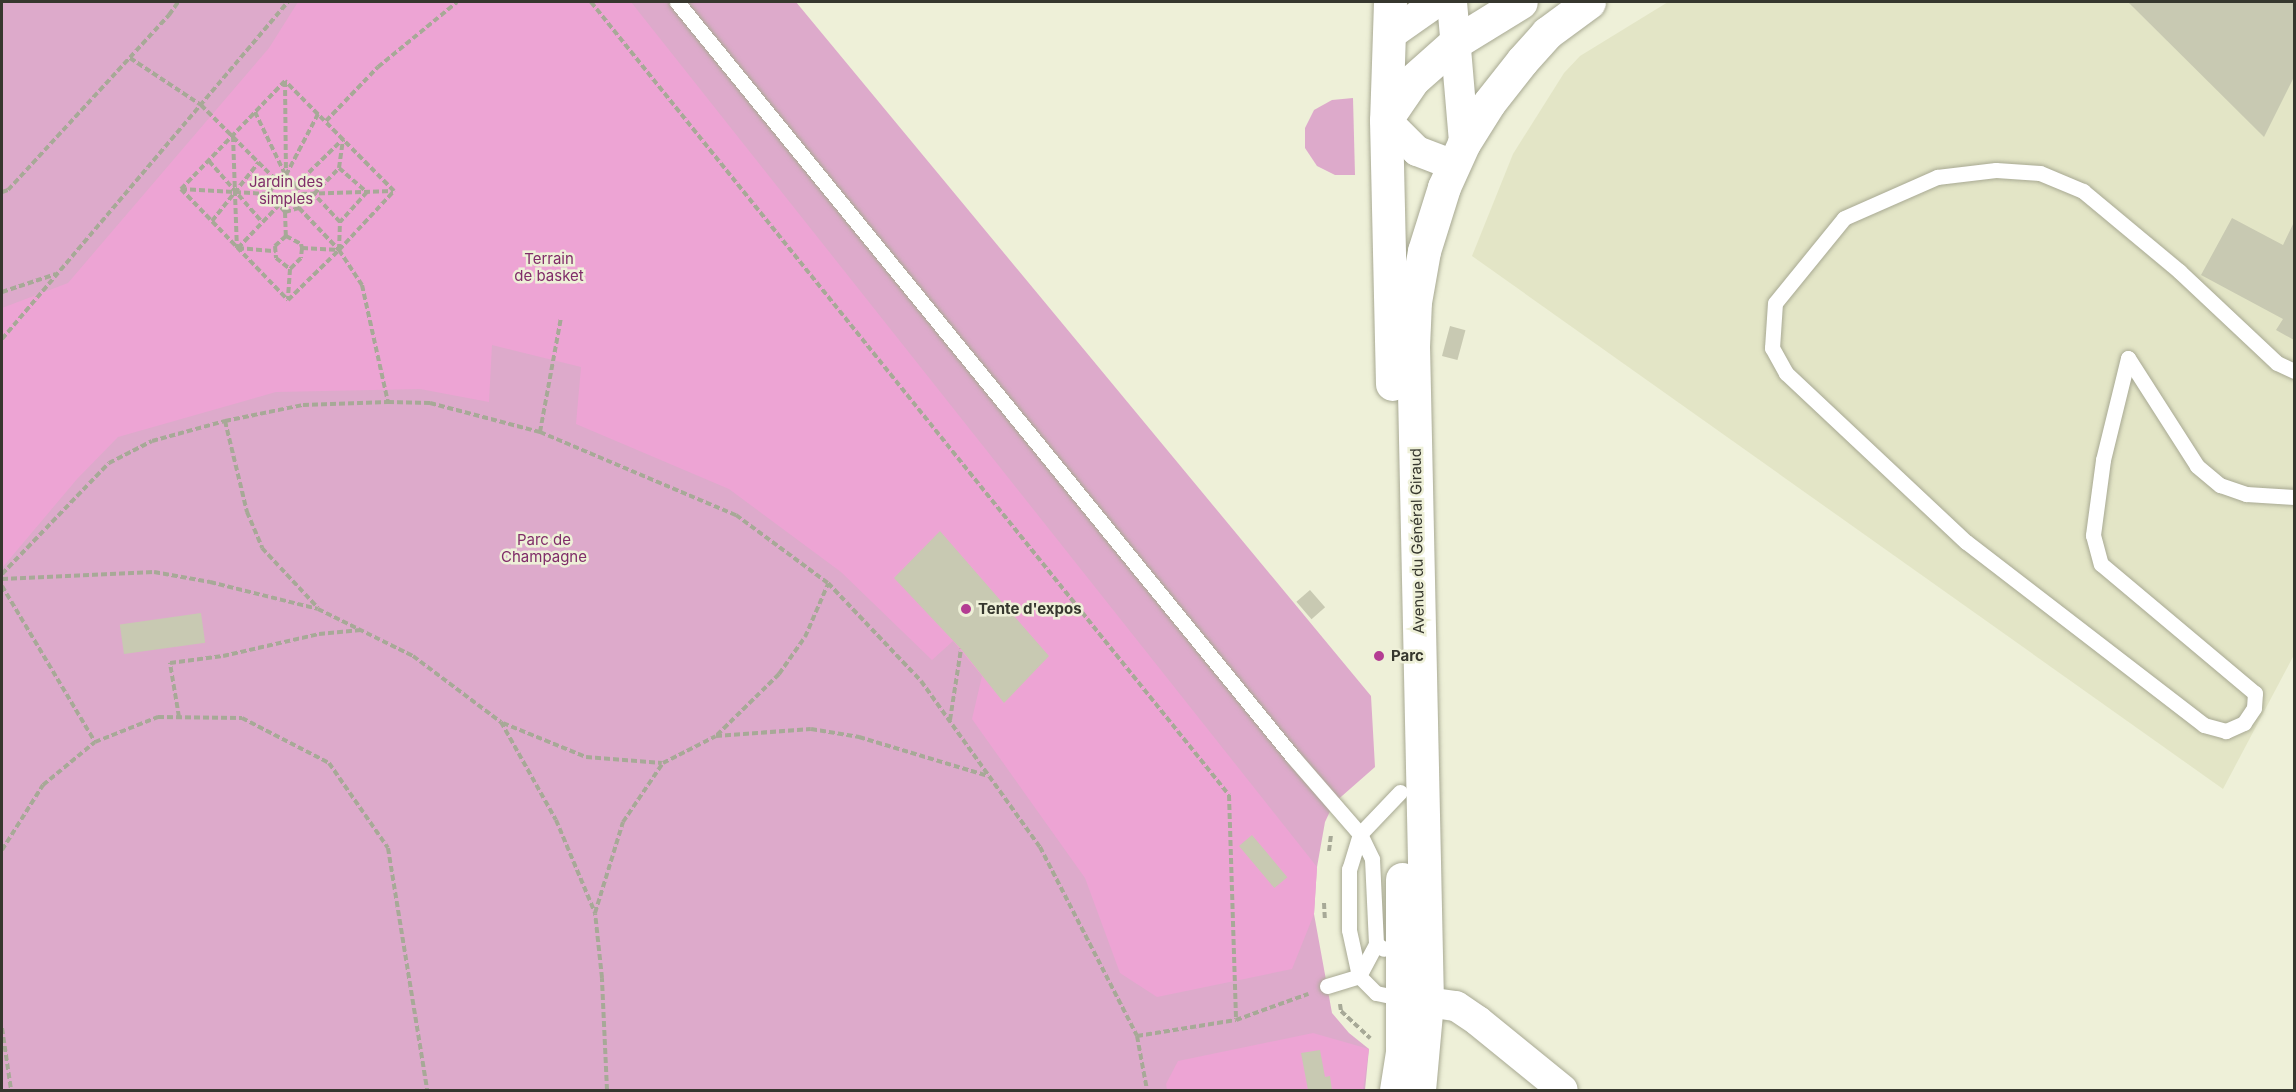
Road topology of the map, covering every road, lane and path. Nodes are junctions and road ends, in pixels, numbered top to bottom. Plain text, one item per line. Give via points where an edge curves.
1 (178, 2) edge
2 (288, 2) edge
3 (458, 2) edge
4 (591, 2) edge
5 (676, 2) edge
6 (1390, 2) edge
7 (1437, 2) edge
8 (1452, 2) edge
9 (1521, 2) edge
10 (1589, 2) edge
11 (1390, 35) junction
12 (1456, 42) junction
13 (130, 58) junction
14 (285, 81) junction
15 (201, 105) junction
16 (255, 112) junction
17 (318, 114) junction
18 (1386, 120) junction
19 (326, 122) junction
20 (233, 135) junction
21 (343, 139) junction
22 (1459, 154) junction
23 (209, 161) junction
24 (259, 162) junction
25 (339, 168) junction
26 (286, 176) junction
27 (276, 180) junction
28 (296, 184) junction
29 (181, 189) junction
30 (394, 191) junction
31 (2, 192) edge
32 (235, 192) junction
33 (367, 192) junction
34 (269, 194) junction
35 (301, 194) junction
36 (314, 194) junction
37 (279, 205) junction
38 (299, 208) junction
39 (285, 212) junction
40 (212, 221) junction
41 (262, 222) junction
42 (339, 222) junction
43 (286, 236) junction
44 (237, 248) junction
45 (302, 249) junction
46 (339, 250) junction
47 (276, 251) junction
48 (290, 269) junction
49 (57, 274) junction
50 (2, 292) edge
51 (288, 300) junction
52 (561, 318) dead end
53 (2, 339) edge
54 (2295, 372) edge
55 (388, 402) junction
56 (225, 421) junction
57 (540, 432) junction
58 (2295, 497) edge
59 (2, 576) edge
60 (828, 583) junction
61 (2, 586) edge
62 (318, 609) junction
63 (361, 630) junction
64 (961, 649) dead end
65 (179, 717) junction
66 (950, 721) junction
67 (501, 722) junction
68 (716, 736) junction
69 (94, 742) junction
70 (663, 763) junction
71 (989, 776) junction
72 (1400, 792) junction
73 (1360, 834) junction
74 (2, 850) edge
75 (595, 913) junction
76 (1389, 953) junction
77 (1359, 976) junction
78 (1332, 985) junction
79 (1404, 999) junction
80 (1236, 1020) junction
81 (2, 1028) edge
82 (1137, 1036) junction
83 (1372, 1041) dead end
84 (12, 1090) edge
85 (426, 1090) edge
86 (607, 1090) edge
87 (1147, 1090) edge
88 (1396, 1090) edge
89 (1419, 1090) edge
90 (1563, 1090) edge

1 - 13 path
2 - 15 path
3 - 19 path via 378,67
4 - 80 path via 1229,795
5 - 73 lane
6 - 11 main road, Avenue du Général Giraud
7 - 11 street
8 - 12 street
9 - 12 main road
10 - 22 main road, Avenue du Général Giraud via 1547,33 1522,61 1489,103
11 - 18 main road, Avenue du Général Giraud
12 - 18 main road via 1413,80
12 - 22 street
13 - 15 path
13 - 31 path
14 - 16 path
14 - 17 path
14 - 26 path
15 - 20 path
15 - 49 path
16 - 20 path
16 - 26 path
17 - 19 path
17 - 26 path
18 - 22 street via 1417,151
18 - 72 main road, Avenue du Général Giraud
19 - 21 path
20 - 23 path
20 - 24 path
20 - 32 path
21 - 25 path
21 - 28 path
21 - 30 path
22 - 79 main road, Avenue du Général Giraud via 1424,251 1413,347
23 - 29 path
23 - 32 path
24 - 27 path
24 - 32 path
25 - 33 path
25 - 36 path
26 - 27 path
26 - 28 path
27 - 34 path
28 - 35 path
29 - 32 path
29 - 40 path
30 - 33 path
30 - 46 path
32 - 34 path
32 - 40 path
32 - 41 path
32 - 44 path
33 - 36 path
33 - 42 path
34 - 37 path
35 - 36 path
35 - 38 path
36 - 42 path
37 - 39 path
37 - 41 path
38 - 39 path
38 - 46 path
39 - 43 path
40 - 44 path
41 - 44 path
42 - 46 path
43 - 45 path via 301,244
43 - 47 path via 275,246
44 - 47 path
44 - 51 path
45 - 46 path
45 - 48 path via 301,258
46 - 51 path
46 - 55 path via 362,285
47 - 48 path via 276,258
48 - 51 path
49 - 50 path
49 - 53 path
52 - 57 path
54 - 58 lane via 2277,363 2179,271 2083,191 2040,173 1996,170 1937,177 1844,218 1775,303 1772,348 1786,374 1965,542 2204,724 2226,731 2244,723 2254,708 2255,693 2101,564 2093,535 2103,460 2128,358 2198,466 2220,485 2246,494
55 - 56 path via 303,405
55 - 57 path via 430,403
56 - 59 path via 152,441 109,463
56 - 62 path via 247,512 262,548
57 - 60 path via 736,515
59 - 62 path via 154,572
60 - 66 path via 921,681
60 - 68 path via 805,637 779,674
61 - 69 path
62 - 63 path
63 - 65 path via 319,634 223,656 170,663
63 - 67 path via 413,657
64 - 66 path
65 - 69 path via 158,717
65 - 85 path via 242,718 328,763 388,848
66 - 71 path
67 - 70 path via 586,757
67 - 75 path via 556,820
68 - 70 path
68 - 71 path via 811,729 859,737
69 - 74 path via 43,785
70 - 75 path via 623,822
71 - 82 path via 1040,847
72 - 73 lane
72 - 76 main road, Avenue du Général Giraud via 1402,918
73 - 76 lane via 1372,859
73 - 77 lane via 1349,869 1349,930
75 - 86 path
76 - 77 lane
76 - 79 main road, Avenue du Général Giraud
77 - 78 lane
77 - 79 lane
78 - 80 path
78 - 83 path via 1341,1011
79 - 88 main road
79 - 89 main road, Avenue du Général Giraud via 1424,1055
79 - 90 street via 1456,1006
80 - 82 path
81 - 84 path
82 - 87 path

